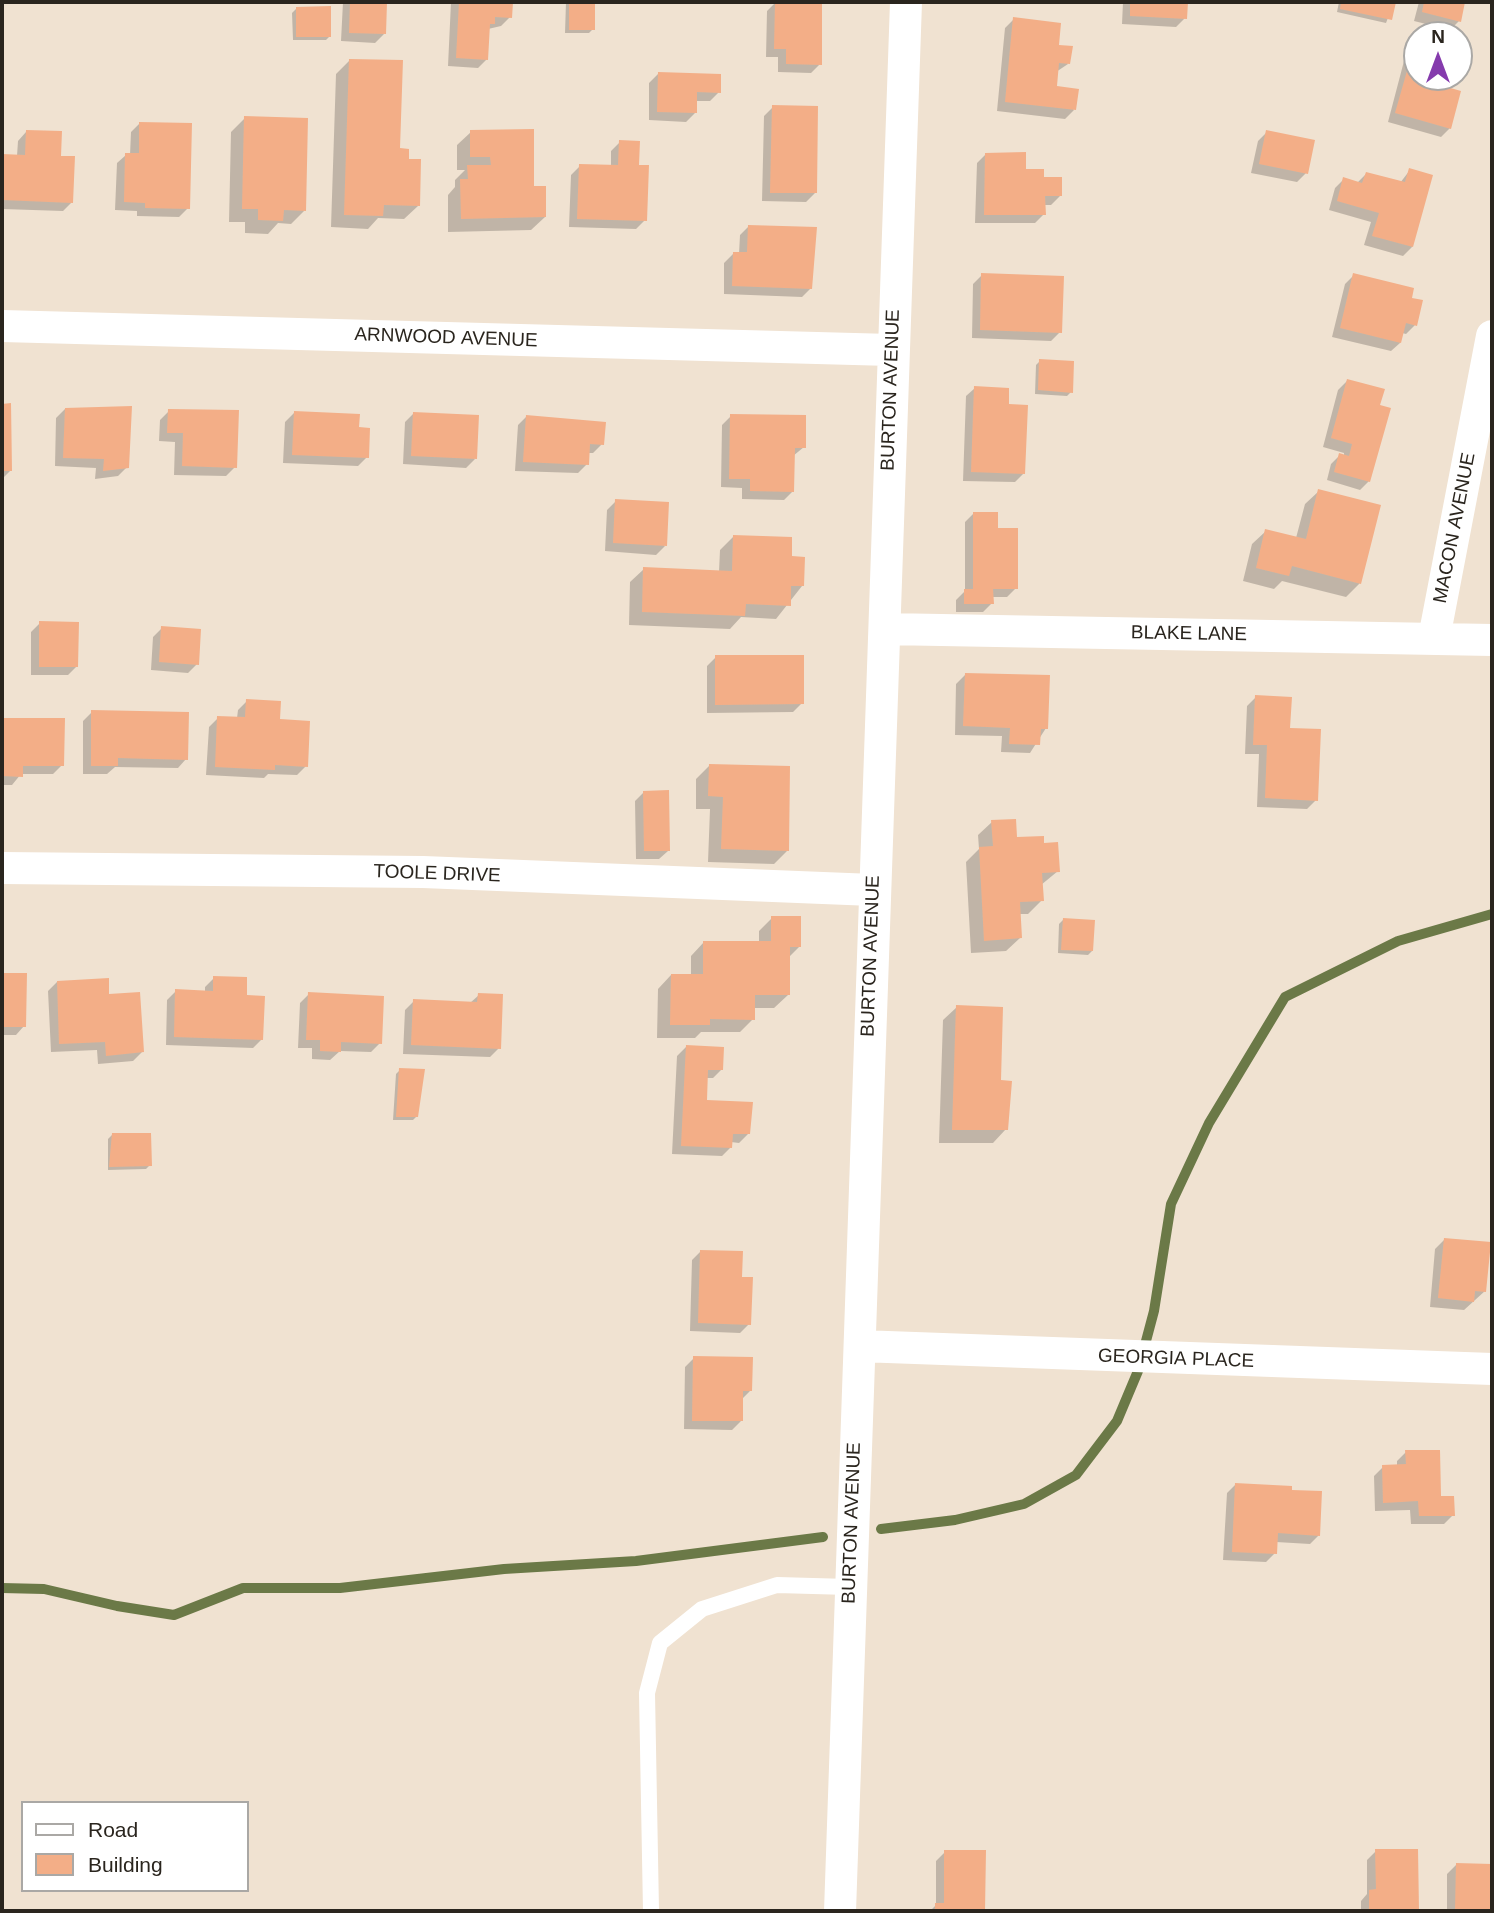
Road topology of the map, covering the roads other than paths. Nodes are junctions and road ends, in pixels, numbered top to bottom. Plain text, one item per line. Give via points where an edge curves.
1 (906, 2) edge
2 (2, 326) edge
3 (1492, 336) edge
4 (891, 350) junction
5 (886, 629) junction
6 (1434, 638) junction
7 (1492, 640) edge
8 (2, 868) edge
9 (873, 890) junction
10 (860, 1346) junction
11 (1492, 1369) edge
12 (849, 1587) junction
13 (651, 1911) edge
14 (840, 1911) edge

1 - 4 street, BURTON AVENUE
2 - 4 street, ARNWOOD AVENUE
3 - 6 street, MACON AVENUE
4 - 5 street, BURTON AVENUE
5 - 6 street, BLAKE LANE
5 - 9 street, BURTON AVENUE
6 - 7 street, BLAKE LANE
8 - 9 street, TOOLE DRIVE via 423,872
9 - 10 street, BURTON AVENUE
10 - 11 street, GEORGIA PLACE
10 - 12 street, BURTON AVENUE
12 - 13 lane via 778,1585 702,1609 660,1643 647,1693
12 - 14 street, BURTON AVENUE

